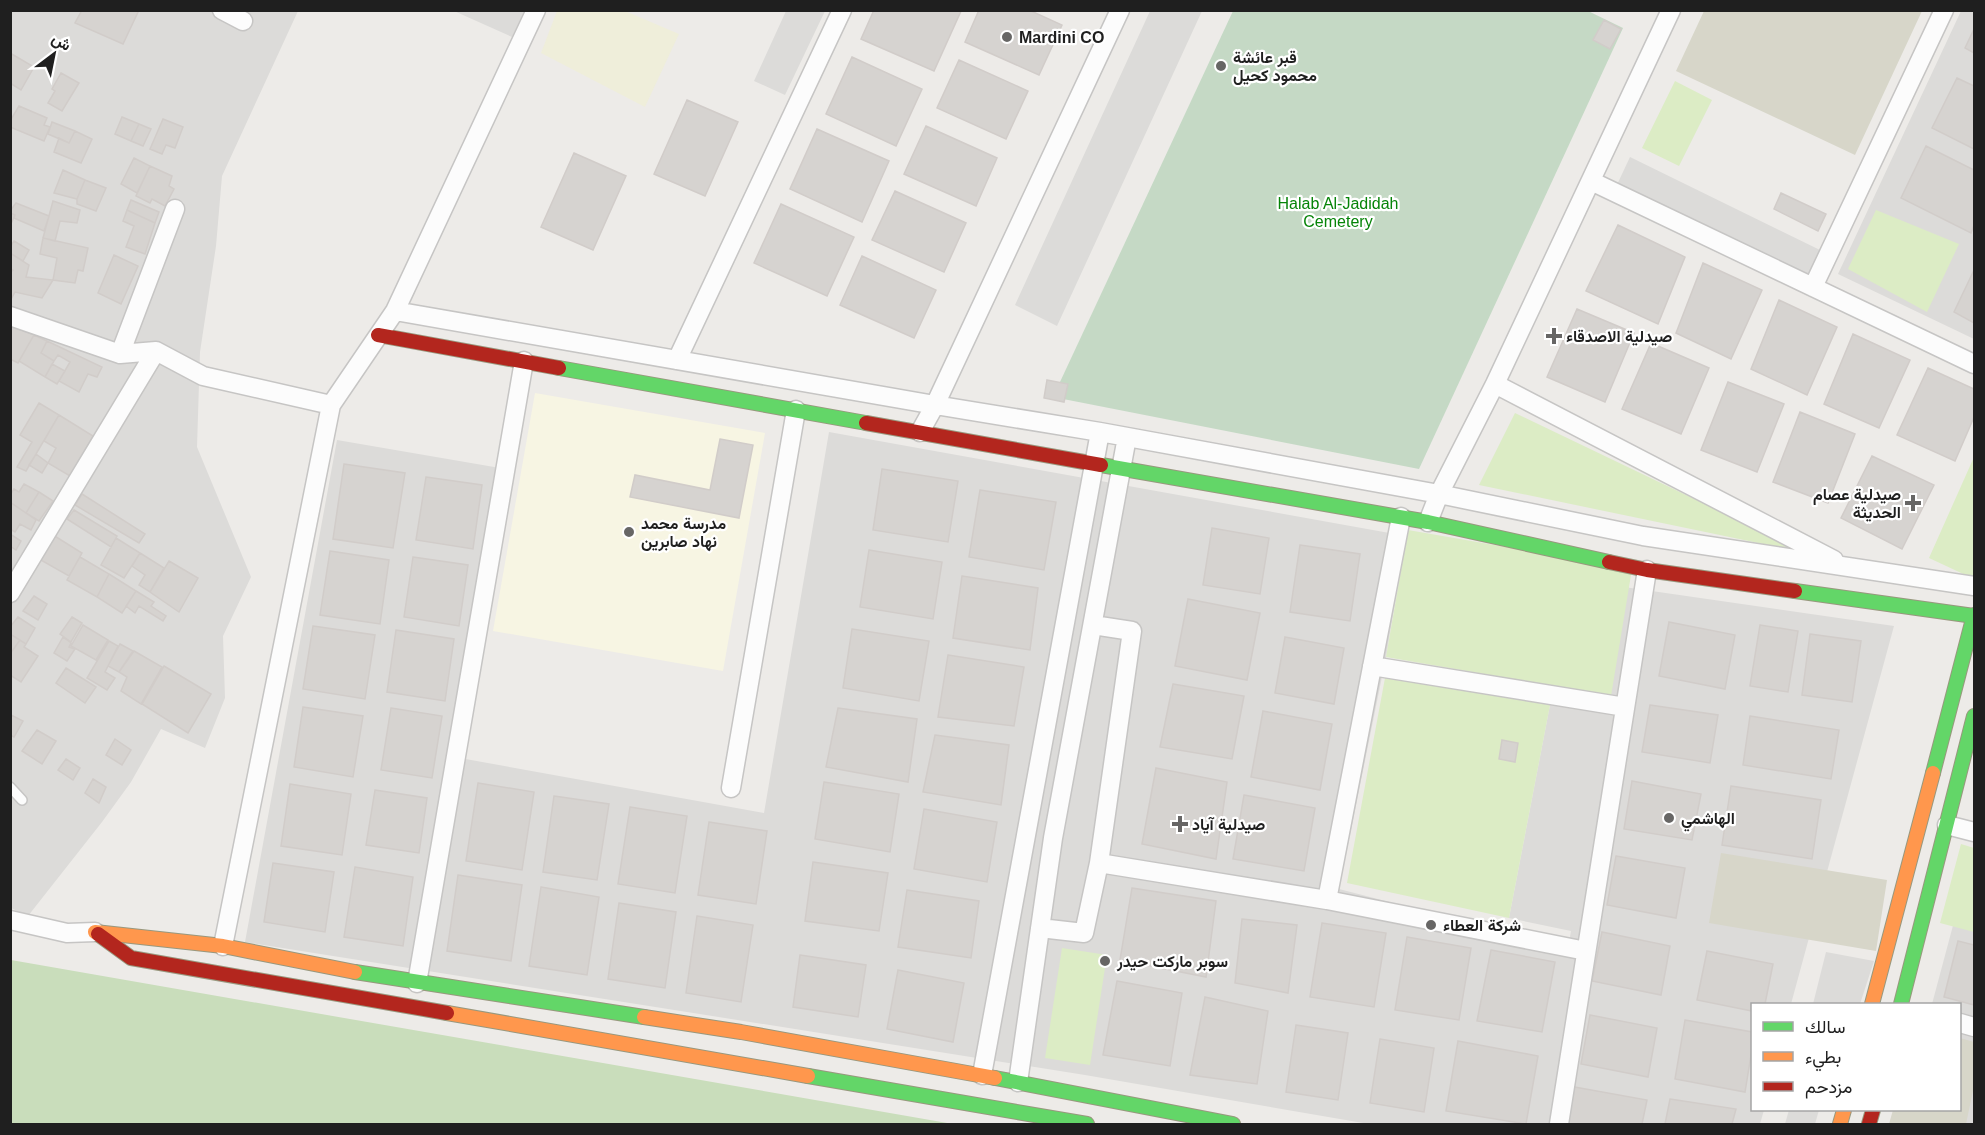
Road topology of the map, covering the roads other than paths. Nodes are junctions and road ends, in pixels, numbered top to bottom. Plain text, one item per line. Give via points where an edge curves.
1 (222, 10) edge
2 (536, 10) edge
3 (842, 10) edge
4 (1120, 10) edge
5 (1944, 10) edge
6 (1668, 12) edge
7 (243, 21) dead end
8 (1591, 181) junction
9 (175, 209) dead end
10 (1813, 287) junction
11 (395, 311) junction
12 (10, 316) edge
13 (378, 335) junction
14 (156, 351) junction
15 (120, 354) junction
16 (677, 360) junction
17 (524, 361) junction
18 (1974, 364) edge
19 (1495, 384) junction
20 (331, 405) junction
21 (935, 405) junction
22 (796, 410) junction
23 (920, 432) junction
24 (1100, 432) junction
25 (1127, 437) junction
26 (1095, 464) junction
27 (1122, 469) junction
28 (1439, 494) junction
29 (1401, 517) junction
30 (1428, 522) junction
31 (1847, 567) junction
32 (1647, 570) junction
33 (1974, 586) edge
34 (10, 593) edge
35 (1974, 616) edge
36 (1093, 625) junction
37 (1372, 666) junction
38 (1625, 707) junction
39 (1974, 716) edge
40 (10, 787) edge
41 (730, 788) dead end
42 (22, 800) dead end
43 (1947, 825) junction
44 (1974, 832) edge
45 (1026, 833) junction
46 (1053, 838) junction
47 (1099, 863) junction
48 (1327, 900) junction
49 (10, 920) edge
50 (1040, 928) junction
51 (95, 932) junction
52 (223, 946) junction
53 (1586, 951) junction
54 (417, 983) junction
55 (1873, 1003) edge
56 (1902, 1003) edge
57 (982, 1075) junction
58 (1018, 1082) junction
59 (1087, 1125) edge
60 (1233, 1125) edge
61 (1558, 1125) edge

1 - 7 street
2 - 11 street
3 - 16 street
4 - 21 street
5 - 10 street
6 - 8 street
8 - 10 street
8 - 19 street
9 - 15 street
10 - 18 street
11 - 13 street
11 - 16 street
12 - 15 street
13 - 17 street
13 - 20 street
14 - 15 street
14 - 20 street via 203,376
14 - 34 street
16 - 21 street
17 - 22 street
17 - 54 street
19 - 28 street
19 - 31 street
20 - 52 street
21 - 23 street
21 - 24 street
22 - 23 street
22 - 41 street
23 - 26 street
24 - 25 street
24 - 26 street
25 - 27 street
25 - 28 street
26 - 27 street
26 - 45 street
27 - 29 street
27 - 36 street
28 - 30 street
28 - 31 street via 1643,536
29 - 30 street
29 - 37 street
30 - 32 street
31 - 33 street
32 - 35 street
32 - 38 street
35 - 55 street
36 - 46 street
36 - 47 street via 1132,631
37 - 38 street
37 - 48 street
38 - 53 street
39 - 43 street
40 - 42 lane
43 - 44 street
43 - 56 street
45 - 46 street
45 - 57 street
46 - 50 street
47 - 48 street
47 - 50 street via 1084,933
48 - 53 street
49 - 51 street via 67,933
50 - 58 street
51 - 52 street
51 - 59 street via 131,958
52 - 54 street
53 - 61 street
54 - 57 street via 741,1032
57 - 58 street
58 - 60 street

